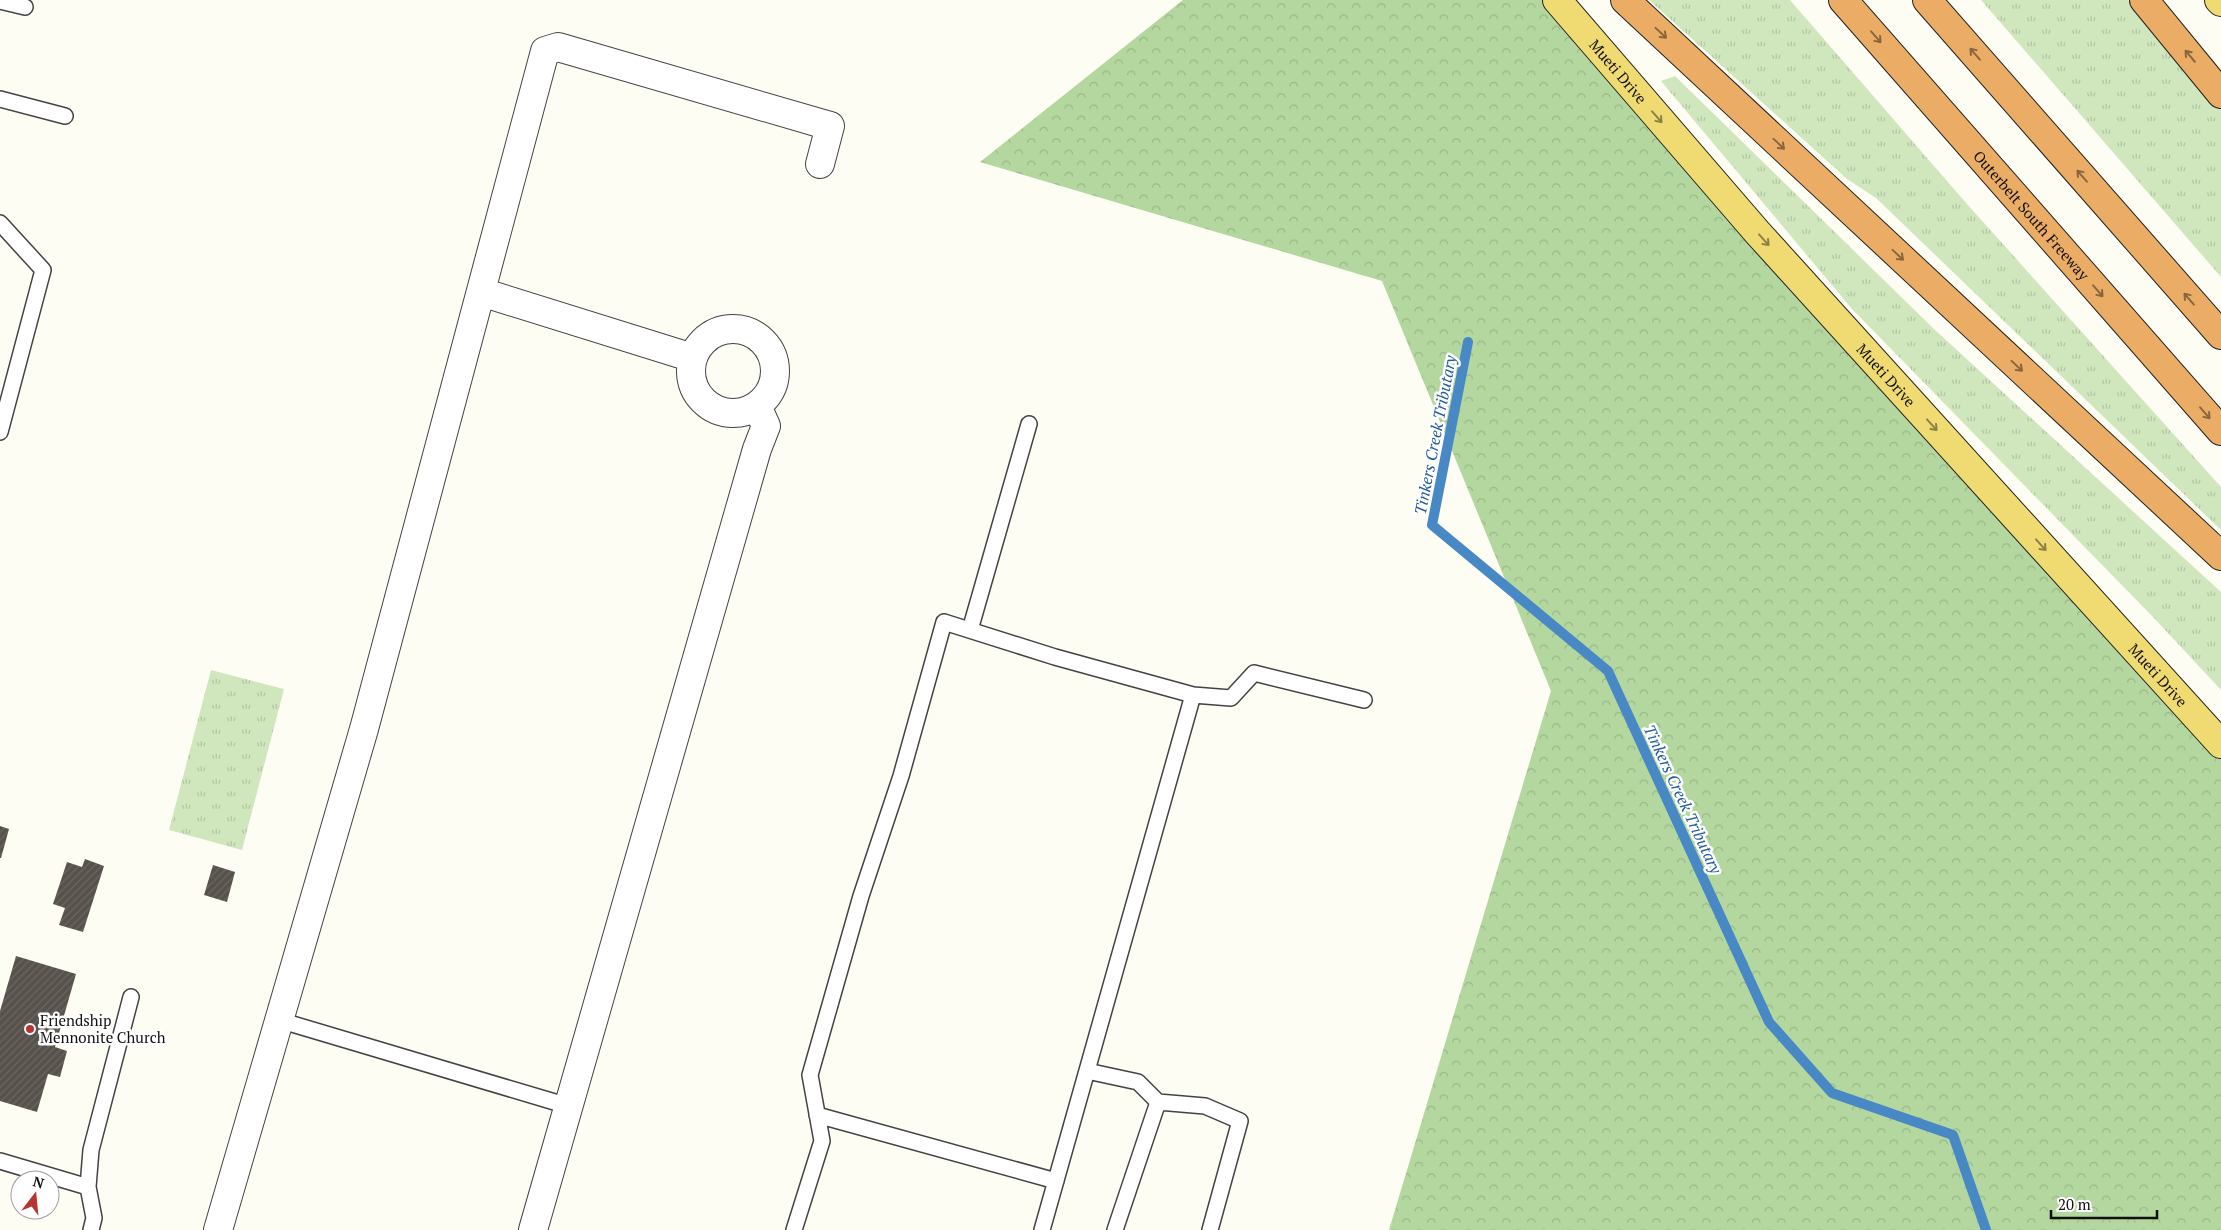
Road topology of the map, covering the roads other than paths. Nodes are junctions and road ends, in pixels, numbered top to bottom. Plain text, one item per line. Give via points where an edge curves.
1 (1557, 0) edge
2 (1625, 0) edge
3 (1843, 0) edge
4 (1927, 0) edge
5 (2144, 0) edge
6 (0, 1) edge
7 (24, 8) dead end
8 (2221, 94) edge
9 (0, 99) edge
10 (65, 116) dead end
11 (820, 164) dead end
12 (0, 223) edge
13 (481, 292) junction
14 (2221, 335) edge
15 (693, 358) junction
16 (757, 406) junction
17 (1029, 424) dead end
18 (2221, 431) edge
19 (0, 432) edge
20 (2221, 556) edge
21 (970, 630) junction
22 (1194, 695) junction
23 (1364, 700) dead end
24 (2221, 744) edge
25 (131, 997) dead end
26 (279, 1020) junction
27 (1087, 1071) junction
28 (1158, 1102) junction
29 (568, 1106) junction
30 (817, 1115) junction
31 (0, 1161) edge
32 (1056, 1181) junction
33 (88, 1187) junction
34 (91, 1230) edge
35 (218, 1230) edge
36 (533, 1230) edge
37 (794, 1230) edge
38 (1042, 1230) edge
39 (1115, 1230) edge
40 (1210, 1230) edge

1 -> 24 main road, Mueti Drive via 1757,232
2 -> 20 highway
3 -> 18 highway, Outerbelt South Freeway
14 -> 4 highway
8 -> 5 highway
6 - 7 lane
9 - 10 lane
11 - 13 street via 830,126 558,47 545,51
12 - 19 lane via 44,270
13 - 15 street
13 - 26 street via 364,728
15 - 16 street via 691,379 706,404 718,411 740,414
15 - 16 street via 699,345 711,335 730,329 751,332 770,349 776,363 774,387
16 - 29 street via 766,426
17 - 21 lane
21 - 22 lane
21 - 30 lane via 944,622 810,1075
22 - 23 lane via 1231,698 1254,673
22 - 27 lane
25 - 33 lane via 91,1150
26 - 29 lane
26 - 35 street
27 - 28 lane via 1138,1082
27 - 32 lane
28 - 39 lane
28 - 40 lane via 1205,1106 1240,1121
29 - 36 street
30 - 32 lane
30 - 37 lane via 822,1141
31 - 33 lane
32 - 38 lane
33 - 34 lane via 94,1218

